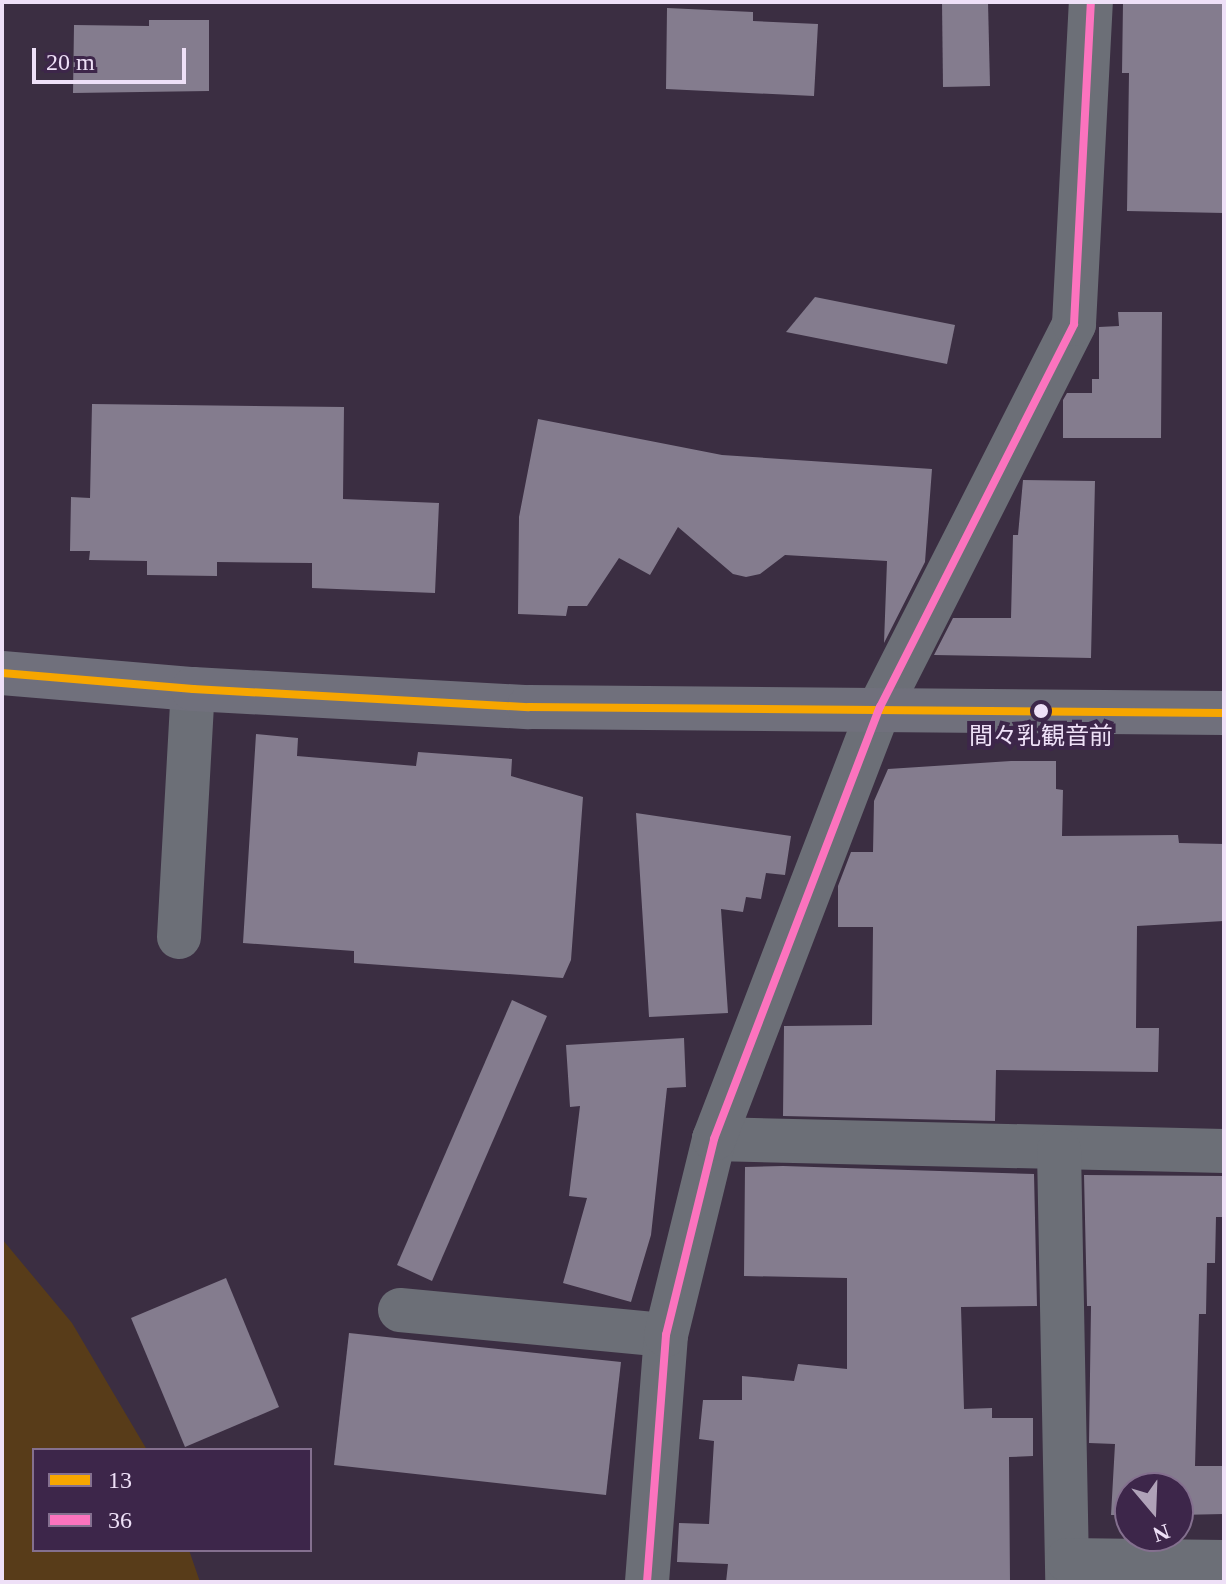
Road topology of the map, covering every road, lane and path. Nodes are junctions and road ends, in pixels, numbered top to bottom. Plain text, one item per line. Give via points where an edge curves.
1 (1091, 2) edge
2 (2, 673) edge
3 (193, 689) junction
4 (880, 707) junction
5 (1224, 713) edge
6 (179, 937) dead end
7 (714, 1139) junction
8 (1059, 1150) junction
9 (1224, 1151) edge
10 (400, 1310) dead end
11 (666, 1335) junction
12 (1224, 1562) edge
13 (1067, 1571) edge
14 (647, 1582) edge

1 - 4 street via 1074,324
2 - 3 main road
3 - 4 main road via 529,707
3 - 6 street
4 - 5 main road
4 - 7 street
7 - 8 street
7 - 11 street
8 - 9 street
8 - 13 street
10 - 11 street
11 - 14 street
12 - 13 street

